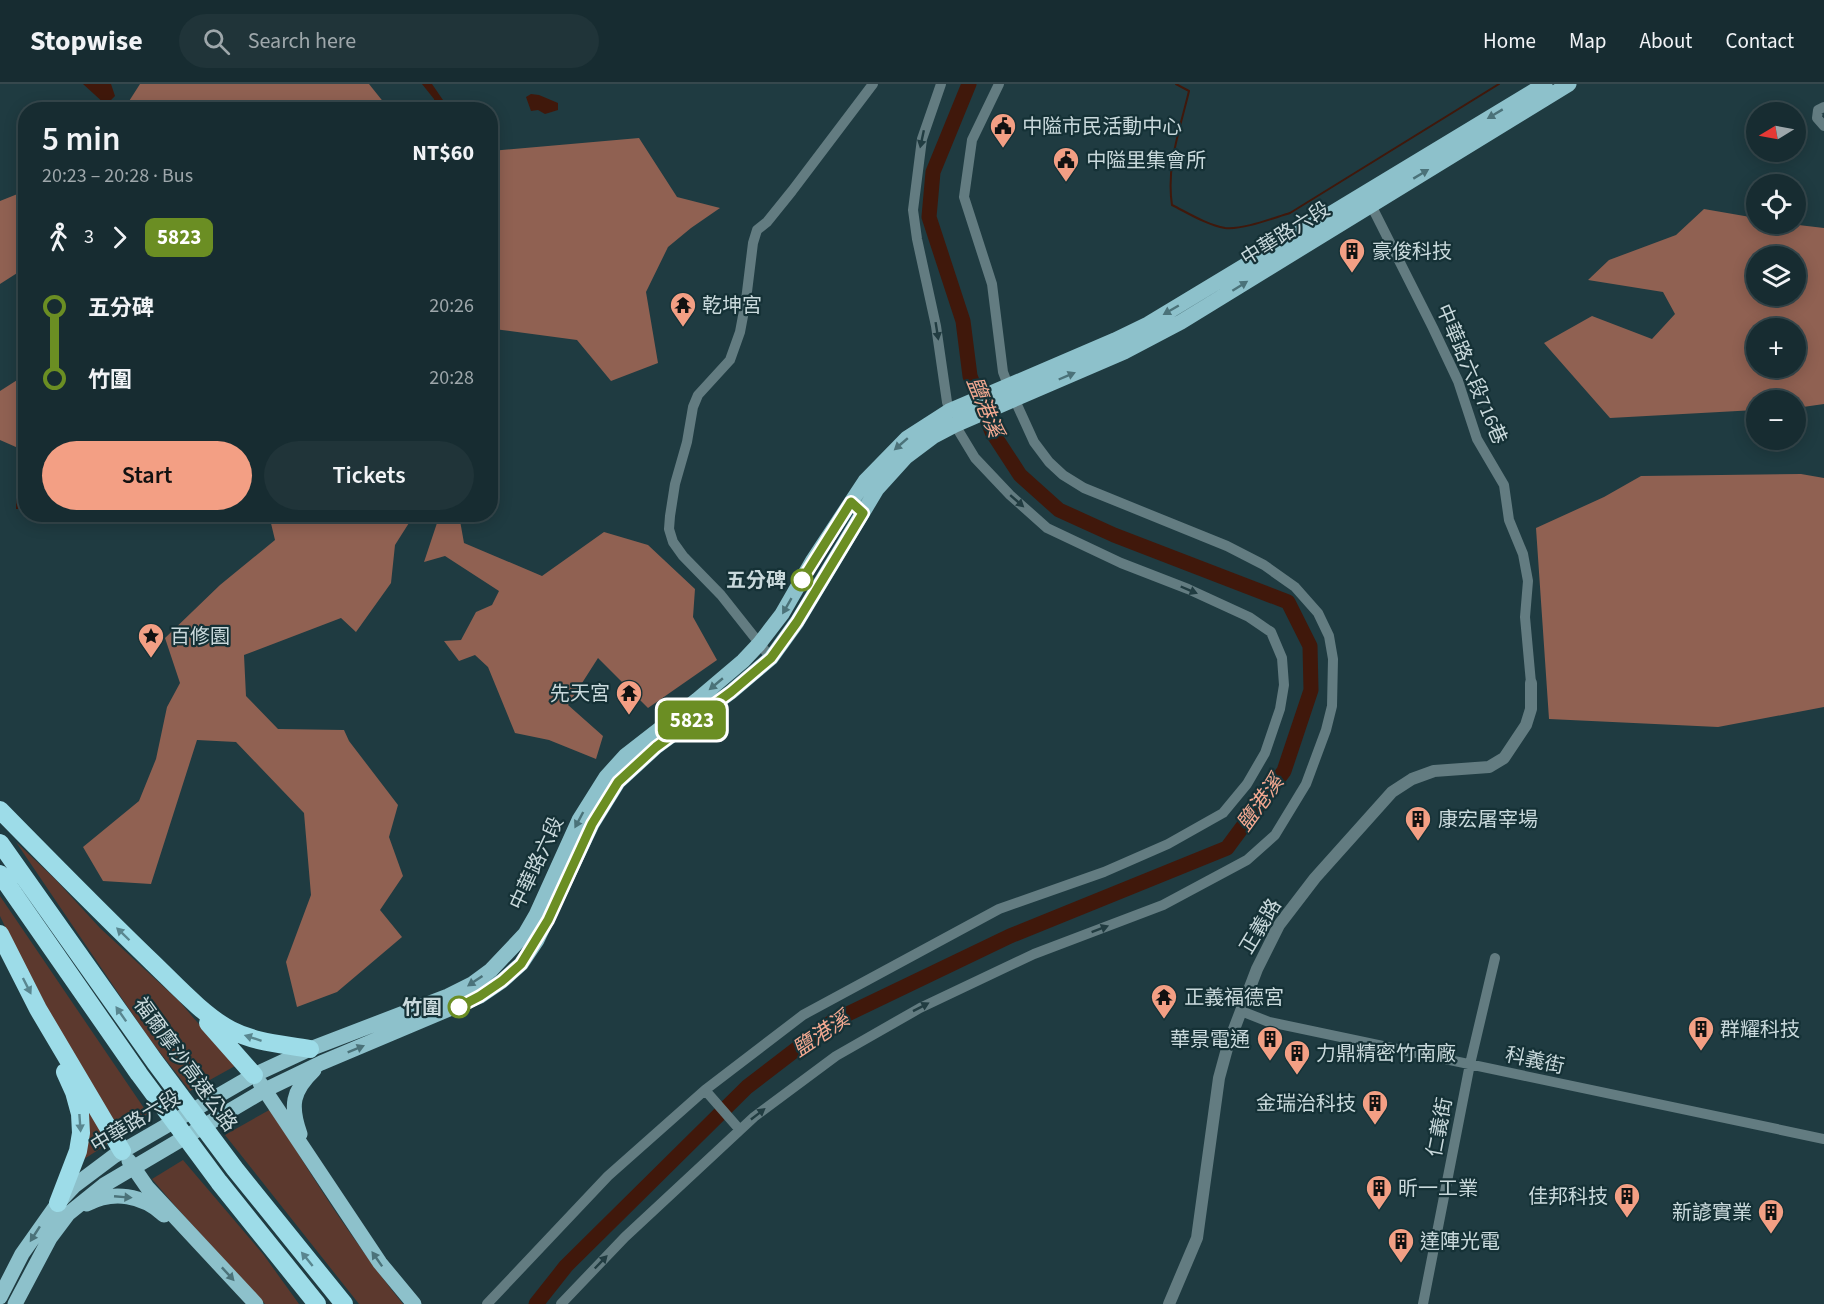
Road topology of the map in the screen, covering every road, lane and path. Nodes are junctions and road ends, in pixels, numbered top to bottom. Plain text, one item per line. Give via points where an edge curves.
1 (873, 84) edge
2 (941, 84) edge
3 (999, 84) edge
4 (1545, 84) edge
5 (1569, 84) edge
6 (1824, 107) edge
7 (1824, 126) edge
8 (1368, 199) junction
9 (1011, 392) junction
10 (952, 418) junction
11 (759, 644) junction
12 (771, 658) junction
13 (1531, 683) joint
14 (0, 810) edge
15 (0, 843) edge
16 (0, 874) edge
17 (0, 934) edge
18 (1495, 958) dead end
19 (181, 990) junction
20 (38, 1009) junction
21 (1241, 1011) junction
22 (315, 1056) junction
23 (1470, 1064) junction
24 (260, 1083) junction
25 (705, 1090) junction
26 (740, 1130) junction
27 (1824, 1139) edge
28 (122, 1151) junction
29 (133, 1168) junction
30 (325, 1182) junction
31 (63, 1209) junction
32 (202, 1246) junction
33 (0, 1297) edge
34 (15, 1304) edge
35 (256, 1304) edge
36 (317, 1304) edge
37 (344, 1304) edge
38 (414, 1304) edge
39 (487, 1304) edge
40 (561, 1304) edge
41 (1169, 1304) edge
42 (1423, 1304) edge

1 - 11 street via 792,191 757,230 740,332 730,360 693,406 675,484 669,529 673,542
2 -> 10 street via 922,139 913,210
3 - 9 street via 972,140 964,197 992,284 1003,372
4 -> 8 main road, 中華路六段
8 -> 5 main road, 中華路六段
6 - 7 street via 1818,110 1817,118
8 - 9 main road, 中華路六段 via 1148,324
8 - 13 street, 中華路六段716巷 via 1458,381 1477,439 1504,485 1509,520 1523,554 1528,581 1525,617
9 - 10 main road, 中華路六段
26 -> 9 street via 836,1056 920,1008 1034,954 1163,905 1247,860 1275,835 1314,763 1332,706 1333,659 1329,636 1318,614 1295,587 1264,565 1227,546 1092,492 1063,475 1034,442
10 -> 11 main road, 中華路六段 via 907,438 865,481
10 - 12 main road, 中華路六段 via 906,457 877,489
10 -> 25 street via 975,458 1047,528 1249,617 1271,632 1282,658 1284,685 1265,753 1247,784 1223,813 1104,873 999,909 804,1015
11 - 12 street
11 -> 22 main road, 中華路六段 via 697,700 625,756 606,777 579,819 525,934 491,970 448,996
22 -> 12 main road, 中華路六段 via 459,1007 502,981 521,964 537,940 592,824 618,782 656,747
13 - 21 street, 正義路 via 1531,709 1526,725 1504,758 1489,766 1434,771 1412,778 1392,792 1315,878 1279,925
19 -> 14 highway
37 -> 15 highway, 福爾摩沙高速公路 via 155,1062
16 - 36 highway via 139,1074
17 -> 20 highway
18 - 23 street, 仁義街
22 -> 19 highway via 229,1029
19 - 24 highway
20 - 28 highway
20 -> 31 highway via 80,1114 78,1150
21 - 23 street, 科義街 via 1269,1022
21 - 41 street, 正義路 via 1219,1078 1197,1238
22 - 24 main road, 中華路六段
22 - 30 main road via 294,1096 294,1117
23 - 27 street, 科義街
23 - 42 street, 仁義街
24 - 28 main road, 中華路六段
24 - 29 main road, 中華路六段
24 - 30 main road
25 - 26 street
25 - 39 street via 608,1176
40 -> 26 street via 625,1237
28 - 29 main road
28 - 31 main road, 中華路六段 via 74,1186
29 - 31 main road, 中華路六段
29 - 32 main road
38 -> 30 main road via 380,1263
31 -> 32 main road via 113,1196 136,1198 161,1212
31 -> 33 main road, 中華路六段 via 22,1254
31 - 34 main road, 中華路六段
32 -> 35 main road

